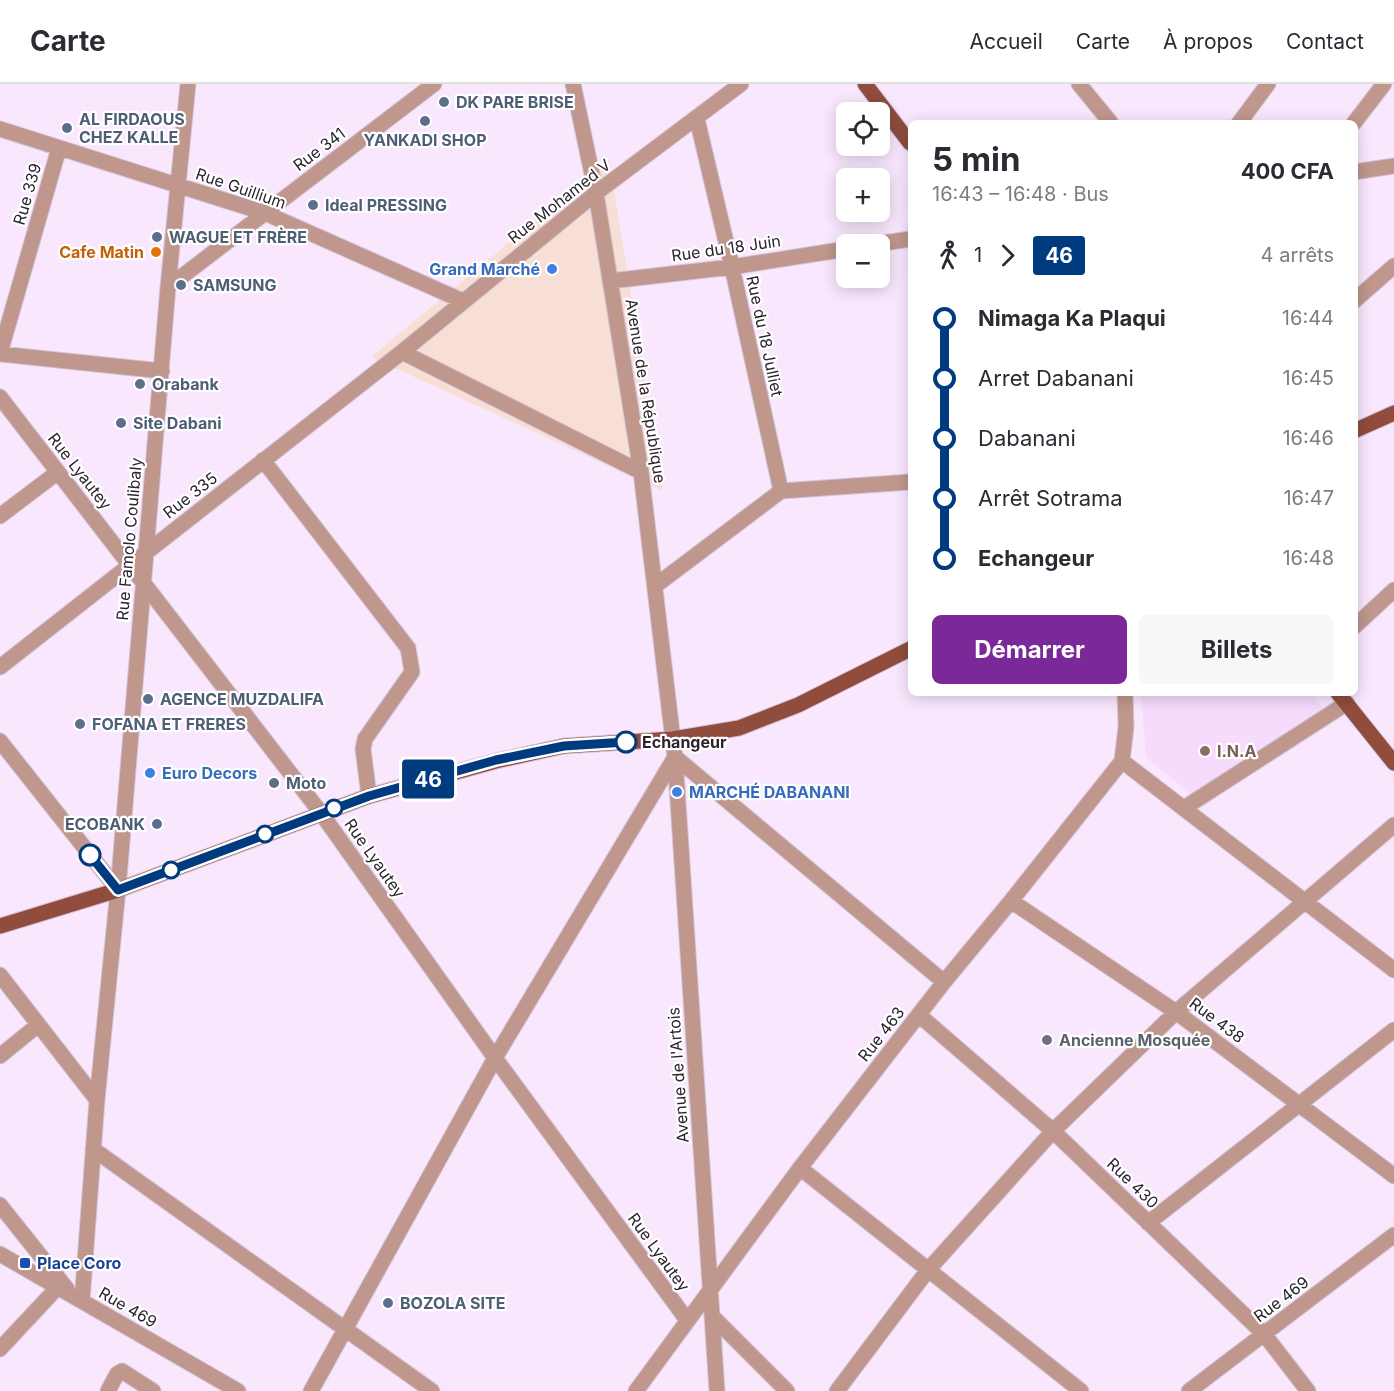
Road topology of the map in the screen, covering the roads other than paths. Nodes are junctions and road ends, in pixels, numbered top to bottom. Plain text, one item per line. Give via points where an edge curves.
1 (188, 84) edge
2 (434, 84) edge
3 (573, 84) edge
4 (741, 84) edge
5 (866, 84) edge
6 (1079, 84) edge
7 (1268, 84) edge
8 (1384, 84) edge
9 (697, 119) junction
10 (1109, 120) edge
11 (1241, 120) edge
12 (1356, 120) edge
13 (0, 129) edge
14 (908, 139) edge
15 (59, 148) junction
16 (1394, 166) edge
17 (1358, 170) edge
18 (177, 185) junction
19 (596, 193) junction
20 (265, 213) junction
21 (908, 239) edge
22 (890, 242) edge
23 (836, 251) edge
24 (1394, 266) edge
25 (732, 267) junction
26 (610, 280) junction
27 (168, 287) junction
28 (1358, 298) edge
29 (463, 301) junction
30 (402, 352) junction
31 (0, 353) edge
32 (162, 371) junction
33 (0, 397) edge
34 (1394, 412) edge
35 (1358, 428) edge
36 (263, 460) junction
37 (58, 472) junction
38 (641, 472) junction
39 (908, 482) edge
40 (781, 491) junction
41 (0, 516) edge
42 (146, 552) junction
43 (130, 565) junction
44 (143, 582) junction
45 (655, 586) junction
46 (1394, 590) edge
47 (1358, 623) edge
48 (908, 650) edge
49 (0, 667) edge
50 (1125, 696) edge
51 (1342, 698) edge
52 (673, 739) junction
53 (0, 741) edge
54 (675, 757) junction
55 (1122, 761) junction
56 (1394, 763) edge
57 (369, 796) junction
58 (1184, 808) junction
59 (321, 813) junction
60 (1394, 825) edge
61 (118, 890) junction
62 (1011, 901) junction
63 (1305, 901) junction
64 (0, 926) edge
65 (1394, 970) edge
66 (0, 975) edge
67 (944, 982) junction
68 (1176, 1012) junction
69 (919, 1015) junction
70 (38, 1026) junction
71 (1394, 1030) edge
72 (0, 1056) edge
73 (495, 1058) junction
74 (97, 1100) junction
75 (1299, 1104) junction
76 (1053, 1131) junction
77 (93, 1149) junction
78 (800, 1168) junction
79 (1394, 1176) edge
80 (0, 1204) edge
81 (1148, 1223) junction
82 (1394, 1235) edge
83 (0, 1254) edge
84 (928, 1270) junction
85 (57, 1288) junction
86 (710, 1288) junction
87 (77, 1299) junction
88 (712, 1316) junction
89 (687, 1320) junction
90 (345, 1329) junction
91 (1264, 1334) junction
92 (0, 1348) edge
93 (108, 1391) edge
94 (153, 1391) edge
95 (238, 1391) edge
96 (311, 1391) edge
97 (432, 1391) edge
98 (636, 1391) edge
99 (717, 1391) edge
100 (787, 1391) edge
101 (837, 1391) edge
102 (1081, 1391) edge
103 (1189, 1391) edge
104 (1308, 1391) edge

1 - 18 street, Rue Famolo Coulibaly
2 - 20 street, Rue 341
3 - 19 street, Avenue de la République
4 - 9 street, Rue Mohamed V
5 - 14 main road
6 - 10 street
7 - 11 street
8 - 12 street
9 - 19 street, Rue Mohamed V
9 - 25 street, Rue du 18 Julliet
13 - 15 street, Rue Guillium
15 - 18 street, Rue Guillium
15 - 31 street, Rue 339
16 - 17 street
18 - 20 street, Rue Guillium
18 - 27 street, Rue Famolo Coulibaly
19 - 26 street, Avenue de la République
19 - 29 street, Rue Mohamed V
20 - 27 street, Rue 341
20 - 29 street, Rue Guillium
21 - 22 street
23 - 25 street, Rue du 18 Juin
24 - 28 street
25 - 26 street, Rue du 18 Juin
25 - 40 street, Rue du 18 Julliet
26 - 38 street, Avenue de la République
27 - 32 street, Rue Famolo Coulibaly
29 - 30 street, Rue Mohamed V
30 - 36 street, Rue 335
30 - 38 street
31 - 32 street
32 - 42 street, Rue Famolo Coulibaly
33 - 37 street, Rue Lyautey
34 - 35 main road
36 - 42 street, Rue 335
36 - 57 street via 408,648 412,672 365,739
37 - 41 street
37 - 43 street, Rue Lyautey
38 - 45 street, Avenue de la République
39 - 40 street
40 - 45 street
42 - 43 street, Rue 335
42 - 44 street, Rue Famolo Coulibaly
43 - 44 street, Rue Lyautey
43 - 49 street, Rue 335
44 - 59 street, Rue Lyautey
44 - 61 street, Rue Famolo Coulibaly
45 - 52 street, Avenue de la République
46 - 47 street
48 - 52 main road via 798,705 739,728
50 - 55 street
51 - 56 main road
51 - 58 street
52 - 54 street, Avenue de l'Artois
52 - 57 main road via 564,746 496,760
53 - 61 street
54 - 67 street
54 - 73 street
54 - 86 street, Avenue de l'Artois
55 - 58 street
55 - 62 street, Rue 463
57 - 59 main road
58 - 63 street
59 - 61 main road
59 - 73 street, Rue Lyautey
60 - 63 street
61 - 64 main road
61 - 74 street, Rue Famolo Coulibaly
62 - 67 street, Rue 463
62 - 68 street, Rue 438
63 - 65 street
63 - 68 street
66 - 70 street
67 - 69 street, Rue 463
68 - 75 street, Rue 438
68 - 76 street
69 - 76 street, Rue 430
69 - 78 street, Rue 463
70 - 72 street
70 - 74 street
71 - 75 street
73 - 89 street, Rue Lyautey
73 - 90 street
74 - 77 street, Rue Famolo Coulibaly
75 - 79 street, Rue 438
75 - 81 street
76 - 81 street, Rue 430
76 - 84 street
77 - 87 street, Rue Famolo Coulibaly
77 - 90 street
78 - 84 street
78 - 86 street, Rue 463
80 - 87 street
81 - 91 street, Rue 430
82 - 91 street, Rue 469
83 - 85 street, Rue 469
84 - 101 street
84 - 102 street
85 - 87 street, Rue 469
85 - 92 street
86 - 88 street, Avenue de l'Artois
86 - 89 street, Rue 463
87 - 95 street, Rue 469
88 - 99 street, Avenue de l'Artois
88 - 100 street
89 - 98 street, Rue 463
90 - 96 street
90 - 97 street
91 - 103 street, Rue 469
91 - 104 street, Rue 430
93 - 94 street via 122,1371

